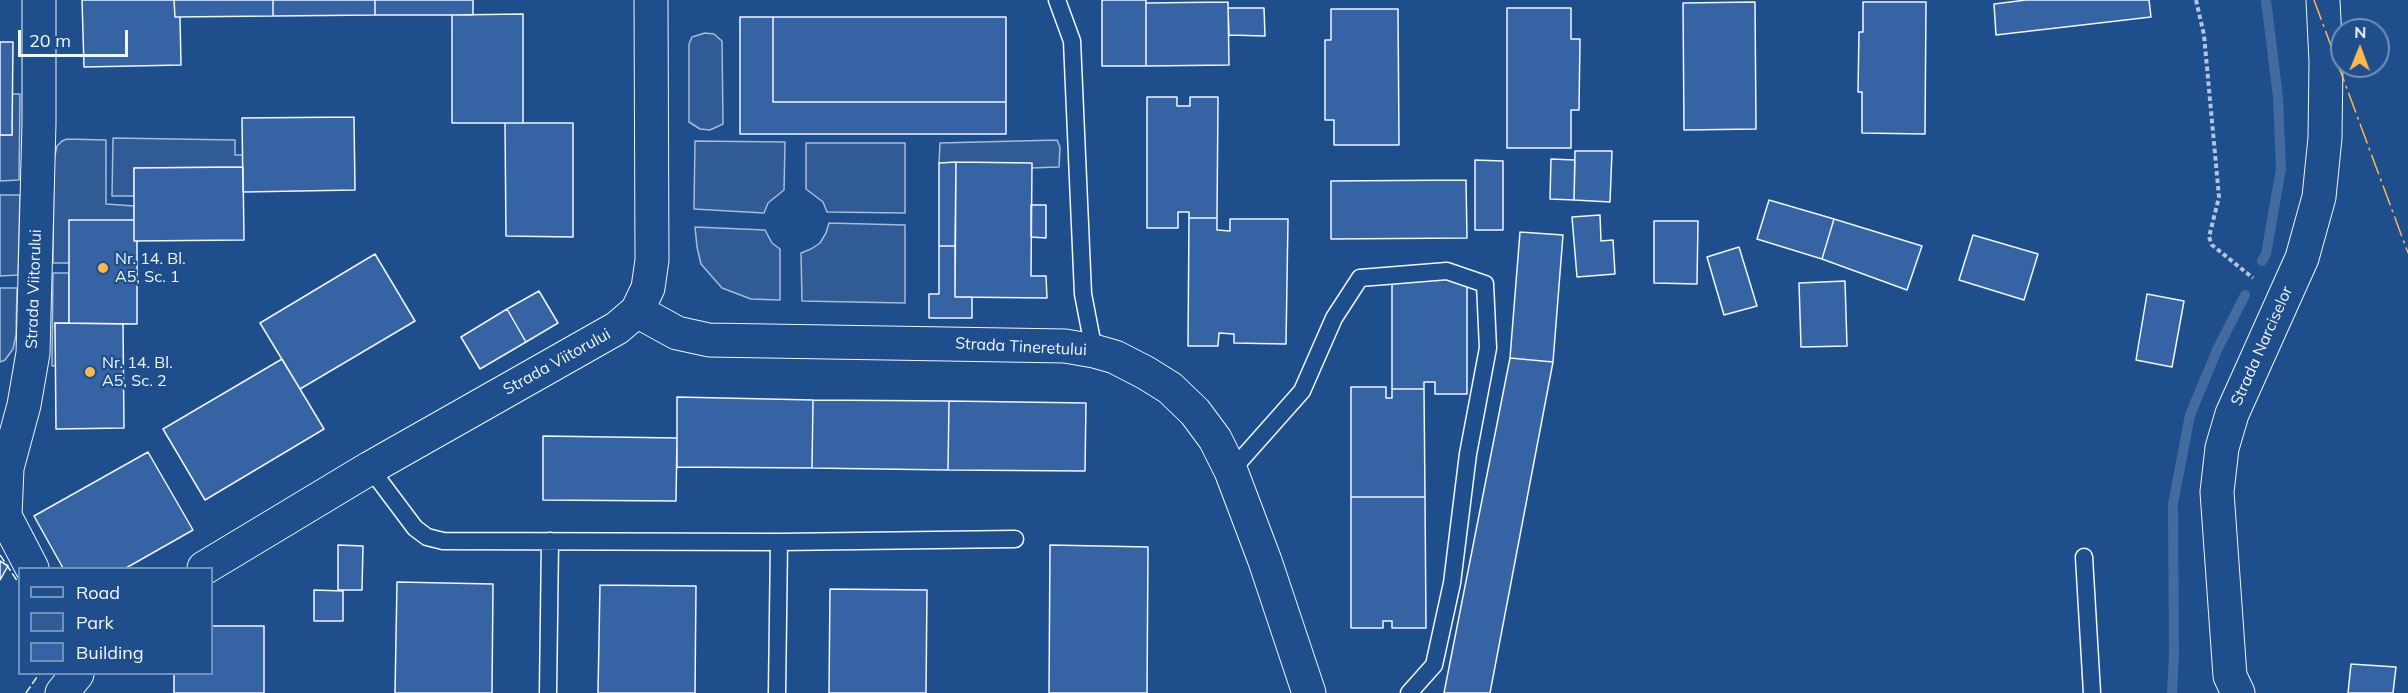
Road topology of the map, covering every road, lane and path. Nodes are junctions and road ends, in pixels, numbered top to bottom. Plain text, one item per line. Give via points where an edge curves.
1 (39, 0) edge
2 (651, 0) edge
3 (1057, 0) edge
4 (2196, 0) edge
5 (2323, 0) edge
6 (2283, 299) junction
7 (638, 310) junction
8 (1094, 351) junction
9 (4, 468) edge
10 (370, 468) junction
11 (1231, 471) junction
12 (1015, 539) dead end
13 (550, 541) junction
14 (779, 543) junction
15 (2084, 557) dead end
16 (31, 567) edge
17 (206, 567) edge
18 (77, 675) edge
19 (62, 693) edge
20 (548, 693) edge
21 (777, 693) edge
22 (1309, 693) edge
23 (1408, 693) edge
24 (2092, 693) edge
25 (2238, 693) edge

1 - 9 street, Strada Viitorului via 33,353 24,405
2 - 7 street, Strada Viitorului via 652,260 648,288
3 - 8 lane via 1072,41 1083,294
4 - 6 path via 2204,34 2219,197 2209,237 2220,252
5 - 6 street, Strada Narciselor via 2325,138 2319,197 2302,258
6 - 25 street, Strada Narciselor via 2232,414 2222,448 2217,492 2230,676
7 - 8 street, Strada Tineretului via 677,333 710,340 1036,345
7 - 10 street, Strada Viitorului via 617,328
8 - 11 street, Strada Tineretului via 1130,364 1170,388 1202,421
9 - 16 street, Strada Viitorului via 5,516
10 - 13 lane via 415,528 427,537 442,542
10 - 17 street, Strada Viitorului
11 - 22 street, Strada Tineretului
11 - 23 lane via 1302,391 1334,318 1360,278 1447,271 1485,284 1488,348 1468,454 1452,583 1434,665
12 - 14 lane
13 - 14 lane
13 - 20 lane
14 - 21 lane
15 - 24 lane
18 - 19 street

